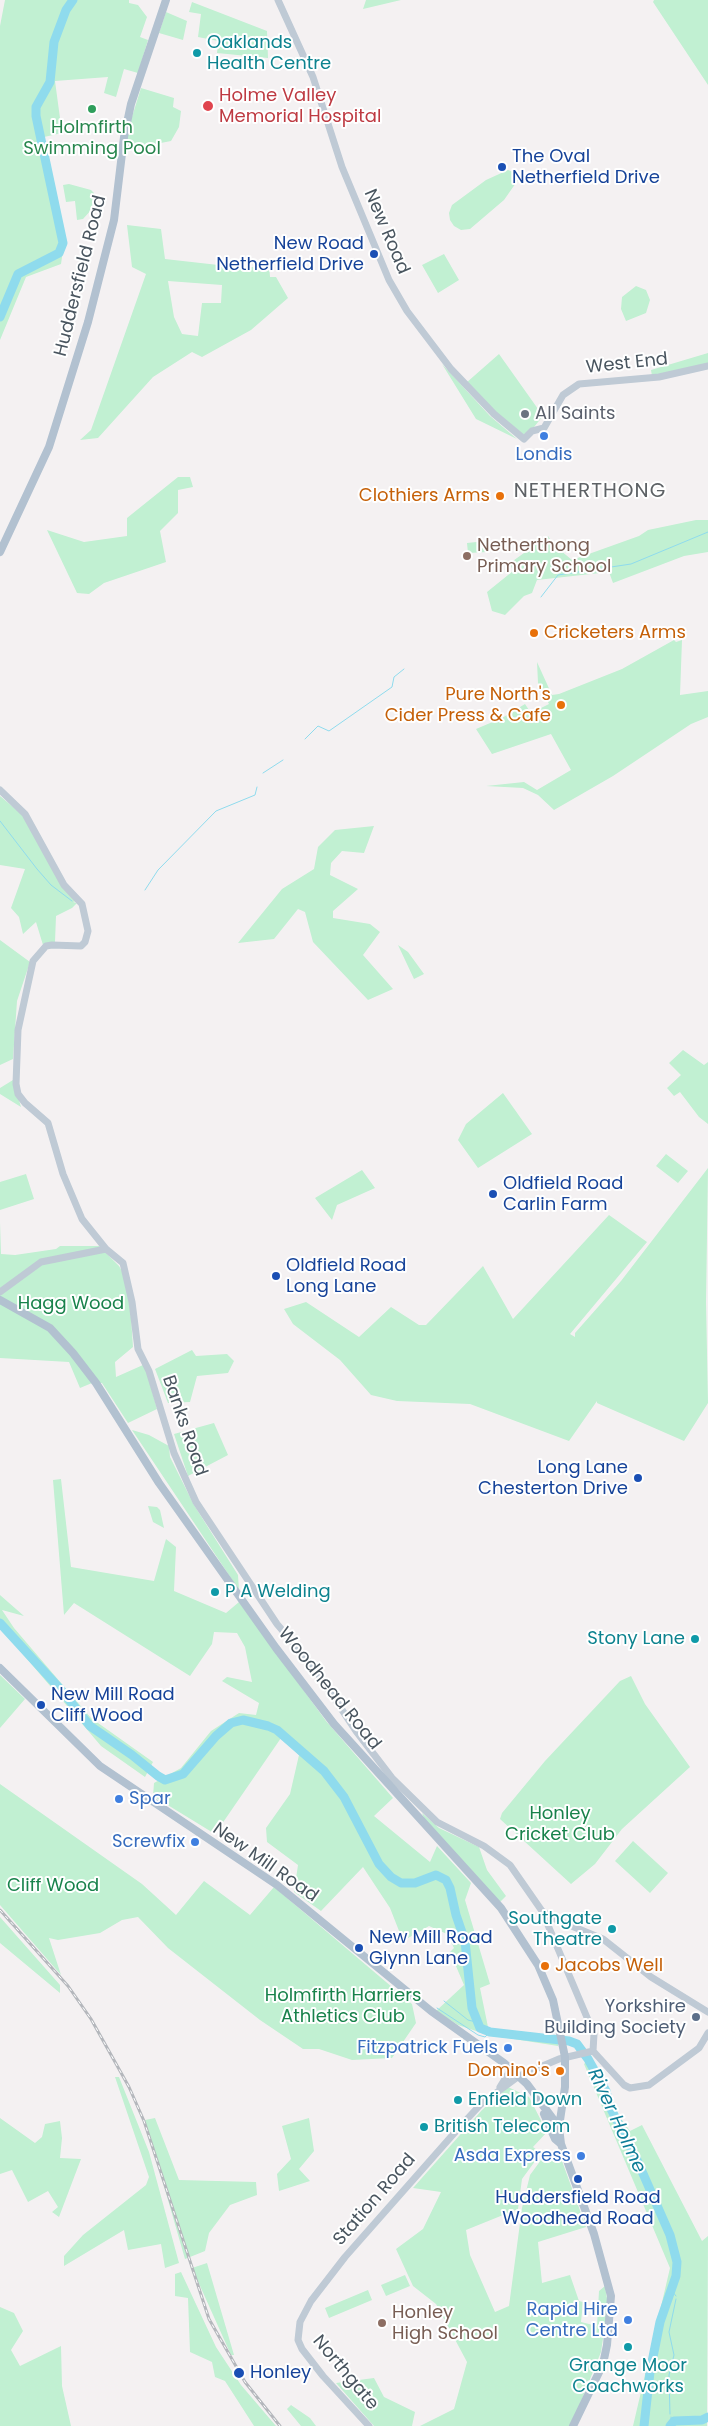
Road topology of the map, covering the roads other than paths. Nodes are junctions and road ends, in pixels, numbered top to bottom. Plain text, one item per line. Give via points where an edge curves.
1 (166, 0) edge
2 (278, 0) edge
3 (708, 366) edge
4 (574, 386) joint
5 (0, 552) edge
6 (0, 790) edge
7 (106, 1249) junction
8 (0, 1292) edge
9 (0, 1300) edge
10 (0, 1668) edge
11 (542, 1911) junction
12 (708, 2012) edge
13 (708, 2033) edge
14 (591, 2051) junction
15 (566, 2057) junction
16 (511, 2069) junction
17 (519, 2076) junction
18 (495, 2093) junction
19 (534, 2094) junction
20 (549, 2113) junction
21 (561, 2116) junction
22 (550, 2127) junction
23 (559, 2127) junction
24 (561, 2144) junction
25 (298, 2340) joint
26 (370, 2426) edge
27 (573, 2426) edge

1 - 5 main road, Huddersfield Road via 131,104 114,220 88,322 49,447
2 - 4 street, New Road via 323,103 342,166 386,272 412,319 456,375 524,439 532,431 544,428 563,395
3 - 4 street, West End via 659,378 590,381
6 - 7 street via 25,814 64,885 82,904 87,922 88,938 81,946 52,944 46,946 33,961 18,1030 16,1084 18,1094 26,1104 48,1123 74,1202
7 - 8 street via 41,1262
7 - 11 street, Banks Road via 123,1264 138,1349 149,1371 174,1453 196,1502 245,1579 315,1669 392,1778 437,1822 503,1858
9 - 15 main road, Woodhead Road via 50,1328 73,1352 159,1483 287,1663 334,1724 512,1922 546,1981
10 - 16 main road, New Mill Road via 100,1766 277,1885 431,2011
11 - 12 street via 603,1939 651,1978
11 - 14 street via 594,2034
13 - 14 street via 699,2048 649,2085 630,2088
14 - 15 street, Station Road
15 - 17 street, Station Road
15 - 21 main road, Woodhead Road
16 - 17 main road, New Mill Road
16 - 18 street, Station Road
17 - 18 street, Station Road
17 - 19 main road, New Mill Road
18 - 25 street, Station Road via 456,2130 345,2257 311,2301 300,2322
19 - 20 main road
19 - 22 main road
20 - 21 main road via 556,2118
20 - 23 main road
21 - 23 main road, Woodhead Road
22 - 23 main road
22 - 24 main road
23 - 24 main road
24 - 27 main road via 594,2234 611,2296 603,2364
25 - 26 street, Northgate via 323,2376

